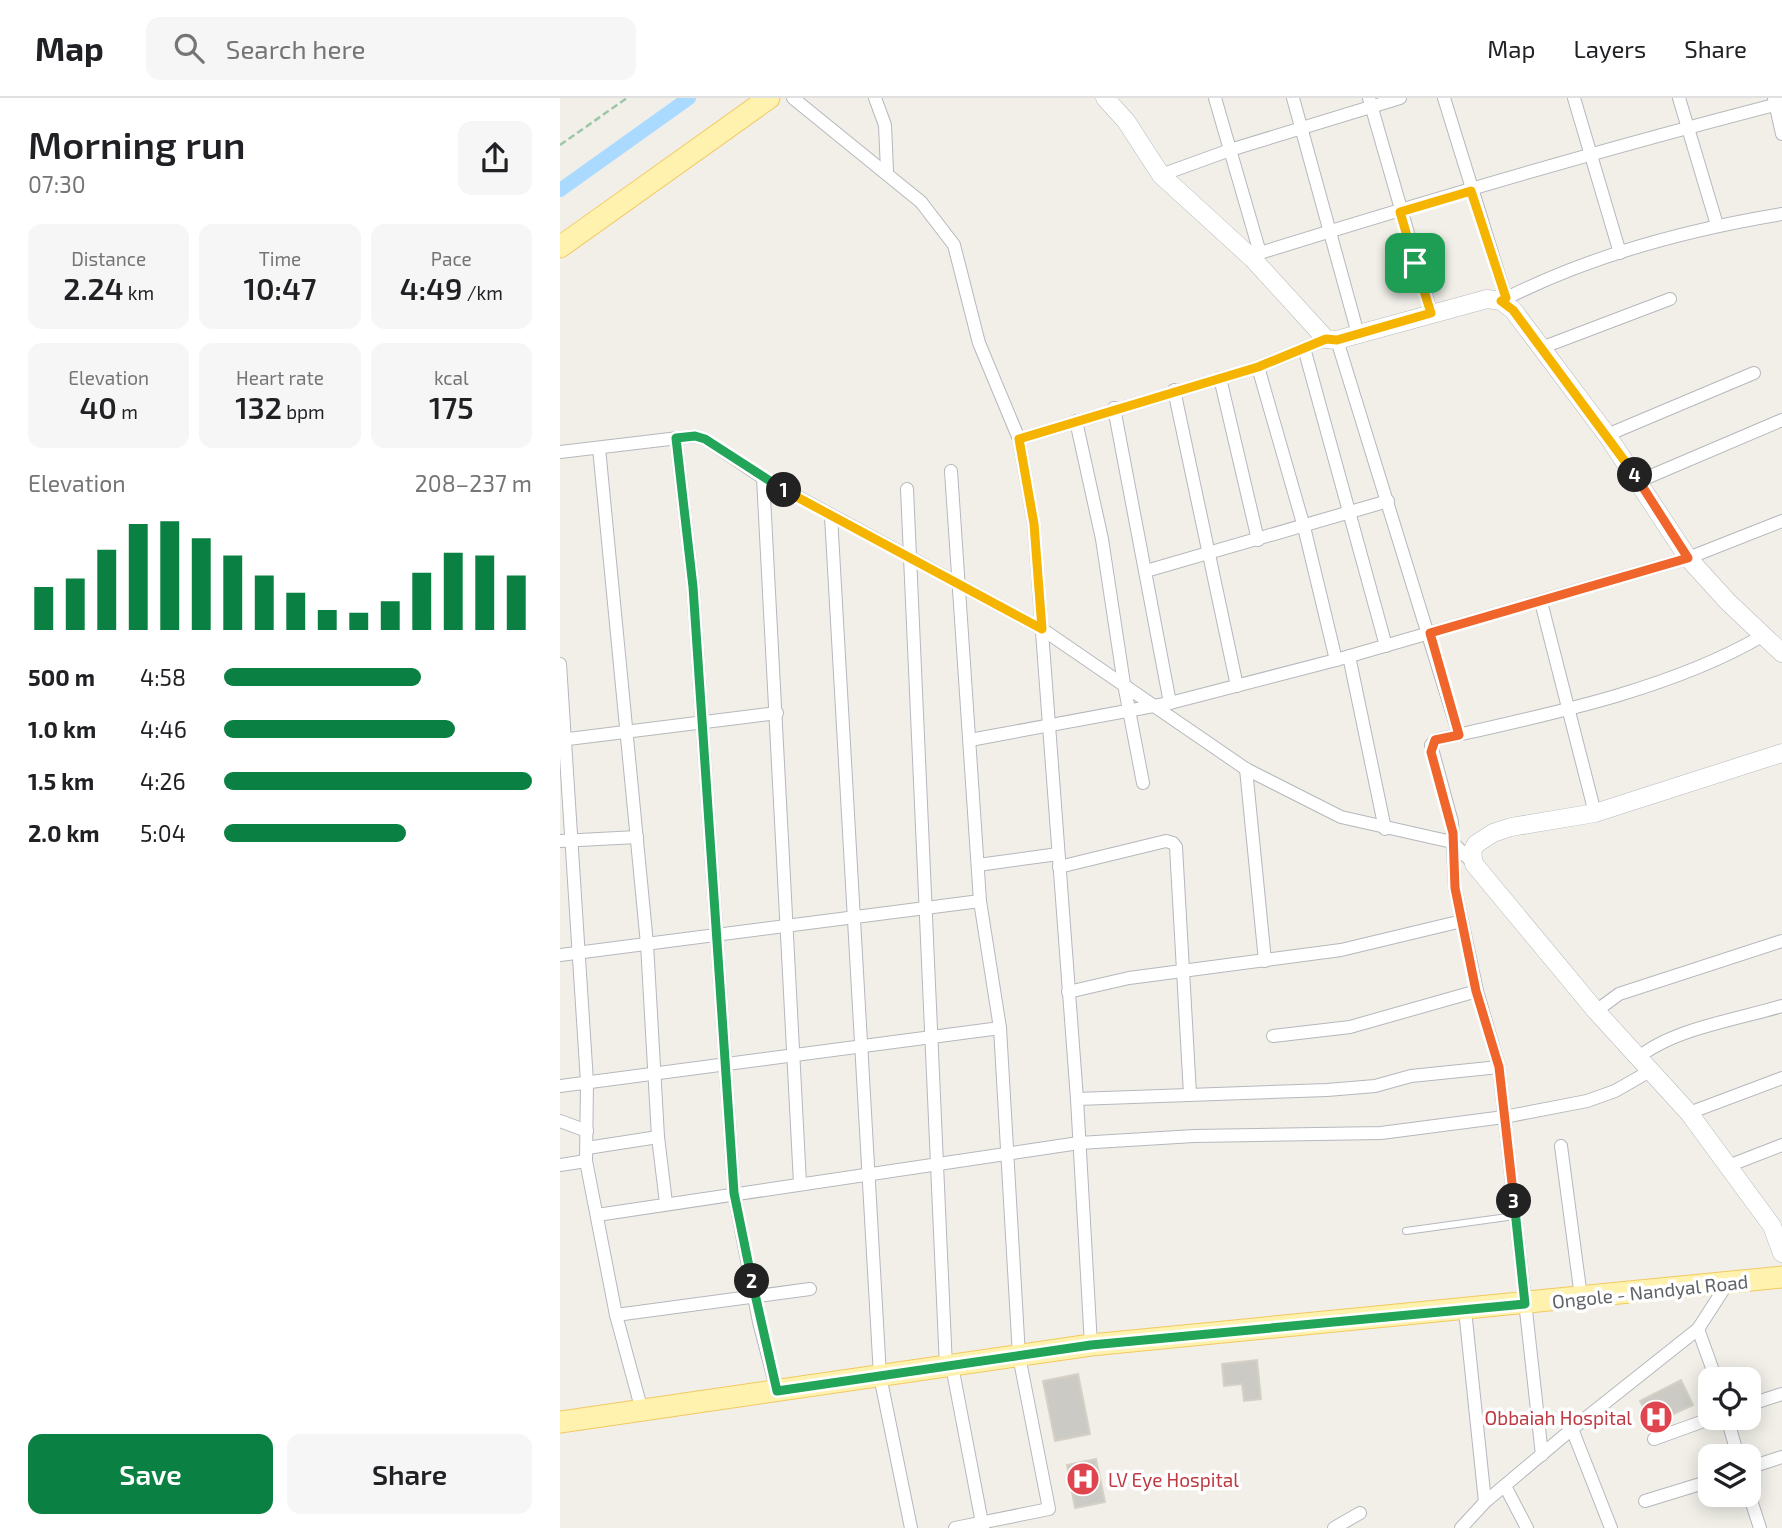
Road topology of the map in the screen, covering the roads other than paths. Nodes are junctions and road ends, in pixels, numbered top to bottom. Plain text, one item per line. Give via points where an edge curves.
1 (769, 98) edge
2 (793, 98) edge
3 (876, 98) edge
4 (1105, 98) edge
5 (1215, 98) edge
6 (1293, 98) edge
7 (1400, 98) edge
8 (1444, 98) edge
9 (1574, 98) edge
10 (1679, 98) edge
11 (1370, 102) edge
12 (1777, 102) edge
13 (1119, 105) edge
14 (1688, 126) junction
15 (1301, 128) junction
16 (1782, 134) edge
17 (1230, 150) junction
18 (1591, 155) junction
19 (887, 171) junction
20 (1161, 175) junction
21 (1471, 191) junction
22 (1400, 212) junction
23 (1782, 214) edge
24 (1717, 225) junction
25 (1330, 231) junction
26 (560, 247) edge
27 (1620, 253) junction
28 (1257, 256) junction
29 (1503, 299) junction
30 (1670, 299) dead end
31 (1431, 313) junction
32 (1358, 334) junction
33 (1332, 339) junction
34 (1304, 348) junction
35 (1541, 348) junction
36 (1258, 367) junction
37 (1754, 373) dead end
38 (1220, 378) junction
39 (1174, 390) junction
40 (1114, 408) junction
41 (1782, 420) edge
42 (1076, 421) junction
43 (1607, 435) junction
44 (676, 438) junction
45 (1019, 439) junction
46 (599, 447) junction
47 (560, 452) edge
48 (951, 471) dead end
49 (763, 478) junction
50 (1639, 481) junction
51 (907, 489) dead end
52 (1388, 500) junction
53 (1349, 512) junction
54 (831, 516) junction
55 (1782, 521) edge
56 (1304, 527) junction
57 (1258, 540) junction
58 (1209, 552) junction
59 (909, 556) junction
60 (1688, 558) junction
61 (1146, 571) junction
62 (960, 583) junction
63 (1541, 602) junction
64 (1042, 629) junction
65 (1430, 633) junction
66 (1762, 636) junction
67 (1386, 646) junction
68 (1782, 653) edge
69 (1342, 658) junction
70 (560, 664) edge
71 (1124, 684) junction
72 (1237, 686) junction
73 (1164, 705) junction
74 (1569, 707) junction
75 (1131, 712) junction
76 (777, 713) junction
77 (703, 722) junction
78 (1048, 726) junction
79 (625, 732) junction
80 (1459, 735) junction
81 (562, 740) edge
82 (970, 740) junction
83 (1782, 753) edge
84 (1246, 769) junction
85 (1143, 783) dead end
86 (1595, 813) junction
87 (1385, 829) junction
88 (638, 837) junction
89 (565, 840) edge
90 (1452, 842) junction
91 (1059, 861) junction
92 (978, 864) junction
93 (1474, 864) junction
94 (981, 901) junction
95 (926, 909) junction
96 (855, 919) junction
97 (1462, 921) junction
98 (784, 926) junction
99 (715, 935) junction
100 (1782, 941) edge
101 (647, 944) junction
102 (579, 953) junction
103 (560, 955) edge
104 (1265, 961) junction
105 (1181, 972) junction
106 (1476, 991) junction
107 (1068, 992) junction
108 (1782, 1006) edge
109 (1596, 1011) junction
110 (1000, 1028) junction
111 (1273, 1036) dead end
112 (930, 1038) junction
113 (860, 1046) junction
114 (791, 1054) junction
115 (724, 1063) junction
116 (1644, 1065) junction
117 (1499, 1067) junction
118 (657, 1073) junction
119 (1782, 1078) edge
120 (587, 1082) junction
121 (560, 1086) edge
122 (1190, 1094) junction
123 (1077, 1099) junction
124 (1689, 1112) junction
125 (1504, 1117) junction
126 (560, 1121) edge
127 (587, 1131) junction
128 (658, 1137) junction
129 (1079, 1143) junction
130 (1782, 1145) edge
131 (1561, 1146) dead end
132 (1008, 1154) junction
133 (586, 1155) junction
134 (560, 1165) edge
135 (937, 1165) junction
136 (1728, 1166) junction
137 (868, 1175) junction
138 (800, 1183) junction
139 (734, 1193) junction
140 (666, 1203) junction
141 (597, 1214) junction
142 (1515, 1216) junction
143 (1777, 1224) edge
144 (1406, 1231) dead end
145 (1782, 1253) edge
146 (1782, 1277) edge
147 (1727, 1284) junction
148 (810, 1289) dead end
149 (755, 1295) junction
150 (1581, 1297) junction
151 (1525, 1304) junction
152 (1465, 1310) junction
153 (615, 1315) junction
154 (1698, 1329) junction
155 (1091, 1345) junction
156 (1019, 1356) junction
157 (949, 1366) junction
158 (1712, 1367) edge
159 (880, 1376) junction
160 (777, 1391) junction
161 (1782, 1394) edge
162 (1761, 1401) edge
163 (642, 1410) junction
164 (560, 1422) edge
165 (1698, 1423) edge
166 (1572, 1429) junction
167 (1654, 1439) dead end
168 (1542, 1455) junction
169 (1782, 1457) edge
170 (1761, 1464) edge
171 (1698, 1484) edge
172 (1505, 1486) junction
173 (1645, 1501) dead end
174 (1485, 1502) junction
175 (1753, 1507) edge
176 (1360, 1513) dead end
177 (982, 1525) edge
178 (1466, 1526) edge
179 (911, 1528) edge
180 (955, 1528) edge
181 (1334, 1528) edge
182 (1527, 1528) edge
183 (1611, 1528) edge
184 (1760, 1528) edge

1 - 26 main road
2 - 19 street
3 - 19 street via 885,125
4 - 13 main road
5 - 17 street
6 - 15 street
7 - 11 street
8 - 21 street
9 - 18 street
10 - 14 street
11 - 15 street
11 - 22 street
12 - 14 street
12 - 16 street
13 - 20 main road
14 - 18 street
14 - 24 street
15 - 17 street
15 - 25 street
17 - 20 street
17 - 28 street
18 - 21 street
18 - 27 street
19 - 45 street via 921,202 954,245 979,342
20 - 28 main road
21 - 22 street
21 - 29 street
22 - 25 street
22 - 31 street
23 - 24 street
24 - 27 street
25 - 28 street
25 - 32 street
27 - 29 street via 1584,263
28 - 33 main road
29 - 31 main road
29 - 35 main road
30 - 35 street
31 - 32 main road
32 - 33 main road
33 - 34 street
33 - 52 street
34 - 36 street
34 - 53 street
35 - 43 main road
36 - 38 street
36 - 56 street
37 - 43 street
38 - 39 street
38 - 57 street
39 - 40 street
39 - 58 street
40 - 42 street
40 - 61 street
41 - 50 street
42 - 45 street
42 - 71 street via 1102,538
43 - 50 main road
44 - 46 street
44 - 49 street via 705,439
44 - 77 street
45 - 64 street via 1034,524
46 - 47 street
46 - 79 street
48 - 62 street
49 - 54 street
49 - 76 street
50 - 60 main road
51 - 59 street
52 - 53 street
52 - 65 street
53 - 56 street
53 - 67 street
54 - 59 street
54 - 96 street
55 - 60 street
56 - 57 street
56 - 69 street
57 - 58 street
58 - 61 street
58 - 72 street
59 - 62 street
59 - 95 street
60 - 63 street
60 - 66 main road
61 - 73 street
62 - 64 street
62 - 82 street
63 - 65 street
63 - 74 street
64 - 71 street
64 - 78 street
65 - 67 street
65 - 80 street
66 - 68 main road
66 - 74 street via 1691,671
67 - 69 street
69 - 72 street
69 - 87 street
70 - 81 street
71 - 73 street
71 - 75 street
72 - 73 street
73 - 75 street
73 - 84 street
74 - 80 street
74 - 86 street
75 - 78 street
75 - 85 street
76 - 77 street
76 - 98 street
77 - 79 street
77 - 99 street
78 - 82 street
78 - 91 street
79 - 81 street
79 - 88 street
80 - 90 street via 1431,745 1452,822
81 - 89 street
82 - 92 street
83 - 86 main road
84 - 87 street via 1341,817
84 - 104 street
86 - 93 main road via 1493,833 1476,844
87 - 90 street
88 - 89 street
88 - 101 street
89 - 102 street
90 - 93 street
90 - 97 street
91 - 92 street
91 - 105 street via 1173,842
91 - 107 street
92 - 94 street
93 - 109 main road
94 - 95 street
94 - 110 street
95 - 96 street
95 - 112 street
96 - 98 street
96 - 113 street
97 - 104 street via 1341,950
97 - 106 street
98 - 99 street
98 - 114 street
99 - 101 street
99 - 115 street
100 - 109 street via 1619,994
101 - 102 street
101 - 118 street
102 - 103 street
102 - 120 street
104 - 105 street
105 - 107 street
105 - 122 street
106 - 111 street via 1350,1027
106 - 117 street
107 - 123 street
108 - 116 street via 1650,1048
109 - 116 main road
110 - 112 street
110 - 132 street
112 - 113 street
112 - 135 street
113 - 114 street
113 - 137 street
114 - 115 street
114 - 138 street
115 - 118 street
115 - 139 street
116 - 124 main road
116 - 125 street via 1615,1091
117 - 122 street via 1411,1076 1375,1086
117 - 125 street
118 - 120 street
118 - 128 street
119 - 124 street
120 - 121 street
120 - 127 street
122 - 123 street
123 - 129 street
124 - 136 main road
125 - 129 street via 1381,1133
125 - 142 street
126 - 127 street
127 - 133 street
128 - 133 street
128 - 140 street
129 - 132 street
129 - 155 street
130 - 136 street
131 - 150 street
132 - 135 street
132 - 156 street
133 - 134 street
133 - 141 street
135 - 137 street
135 - 157 street
136 - 143 main road
137 - 138 street
137 - 159 street
138 - 139 street
139 - 140 street
139 - 149 street
140 - 141 street
141 - 153 street
142 - 144 lane
142 - 151 street
143 - 145 main road
146 - 147 main road, Ongole - Nandyal Road
147 - 150 main road, Ongole - Nandyal Road
147 - 154 street
148 - 149 street
149 - 153 street
149 - 160 street
150 - 151 main road, Ongole - Nandyal Road
151 - 152 main road, Ongole - Nandyal Road
151 - 168 street
152 - 155 main road, Ongole - Nandyal Road
152 - 174 street
153 - 163 street
154 - 158 street
154 - 166 street
155 - 156 main road, Ongole - Nandyal Road
156 - 157 main road, Ongole - Nandyal Road
156 - 177 street via 1049,1509
157 - 159 main road, Ongole - Nandyal Road
157 - 177 street
159 - 160 main road, Ongole - Nandyal Road
159 - 179 street
160 - 163 main road, Ongole - Nandyal Road
161 - 162 street
163 - 164 main road, Ongole - Nandyal Road
165 - 167 street
166 - 168 street
166 - 183 street
168 - 172 street
169 - 170 street
171 - 173 street
172 - 174 street
172 - 182 street
174 - 178 street
175 - 184 street
176 - 181 street
177 - 180 street

